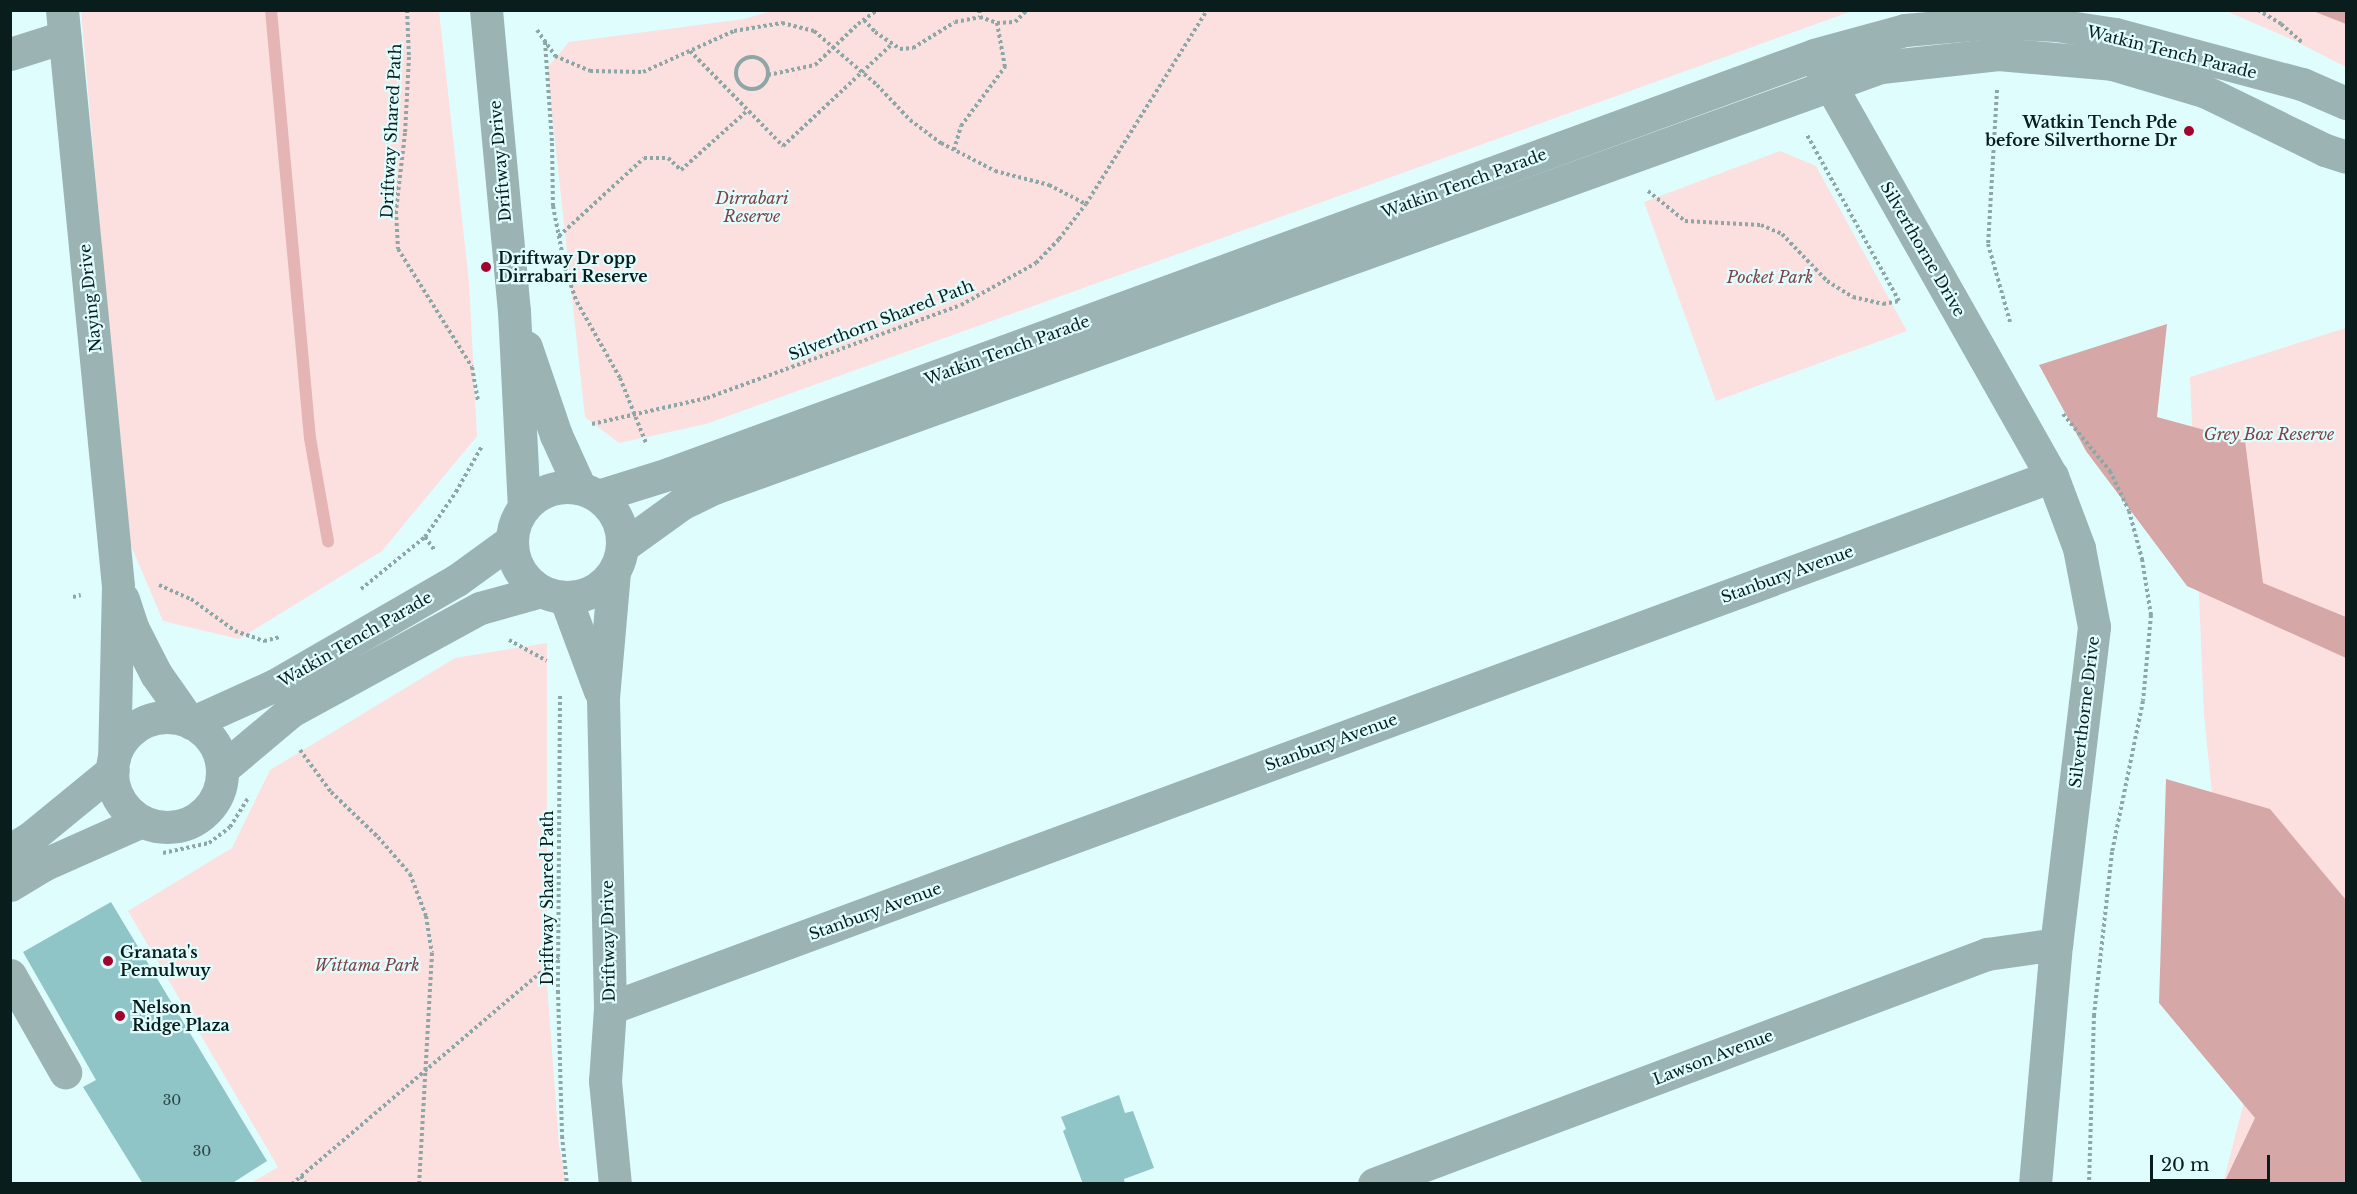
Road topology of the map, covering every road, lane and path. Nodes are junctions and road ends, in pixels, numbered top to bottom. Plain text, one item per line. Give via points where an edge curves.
1 (407, 10) edge
2 (877, 10) edge
3 (979, 10) edge
4 (1027, 10) edge
5 (1207, 10) edge
6 (494, 11) edge
7 (980, 18) junction
8 (864, 20) junction
9 (997, 23) junction
10 (63, 24) edge
11 (537, 30) dead end
12 (544, 41) junction
13 (892, 44) junction
14 (833, 48) junction
15 (690, 51) junction
16 (10, 54) edge
17 (1815, 55) junction
18 (862, 72) junction
19 (768, 75) junction
20 (1829, 84) junction
21 (2346, 103) edge
22 (748, 110) junction
23 (1805, 132) dead end
24 (954, 150) junction
25 (2346, 157) edge
26 (1645, 189) dead end
27 (1086, 204) junction
28 (558, 237) junction
29 (514, 311) junction
30 (480, 408) dead end
31 (634, 414) junction
32 (586, 427) dead end
33 (485, 440) dead end
34 (649, 451) dead end
35 (2052, 476) junction
36 (589, 492) junction
37 (524, 507) junction
38 (512, 540) junction
39 (618, 559) junction
40 (153, 582) dead end
41 (118, 586) junction
42 (355, 594) dead end
43 (553, 594) junction
44 (291, 633) dead end
45 (506, 639) dead end
46 (551, 670) dead end
47 (560, 690) dead end
48 (603, 699) junction
49 (190, 722) junction
50 (298, 748) dead end
51 (113, 764) junction
52 (222, 769) junction
53 (142, 821) junction
54 (10, 850) edge
55 (10, 885) edge
56 (2056, 944) junction
57 (559, 957) junction
58 (10, 975) edge
59 (610, 1008) junction
60 (426, 1069) junction
61 (64, 1072) dead end
62 (301, 1176) junction
63 (292, 1184) edge
64 (306, 1184) edge
65 (419, 1184) edge
66 (567, 1184) edge
67 (615, 1184) edge
68 (1374, 1184) edge
69 (2035, 1184) edge

1 - 30 path, Driftway Shared Path via 409,57 396,211 398,249 472,367
2 - 8 path
3 - 7 path
4 - 9 path via 1014,22
5 - 27 path, Silverthorn Shared Path
6 - 29 street, Driftway Drive
7 - 9 path
7 - 13 path via 955,22 913,48 900,49
8 - 13 path
8 - 14 path
9 - 24 path via 1005,68 961,126
10 - 16 street
10 - 41 street, Naying Drive
11 - 12 path
12 - 15 path via 555,56 590,71 643,72
12 - 28 path
13 - 18 path
14 - 15 path via 814,31 782,23 734,31
14 - 18 path
14 - 19 path via 815,65
15 - 22 path
17 - 20 street, Silverthorne Drive
17 - 21 street, Watkin Tench Parade via 1905,30 1996,22 2056,25 2115,34 2302,84
17 - 36 street, Watkin Tench Parade via 679,470
18 - 22 path via 783,146
18 - 24 path via 910,120
19 - 19 path via 763,61 753,57 743,59 737,68 737,78 748,88 763,84
20 - 25 street, Watkin Tench Parade via 1881,67 1998,54 2112,64 2204,91
20 - 35 street, Silverthorne Drive
20 - 39 street, Watkin Tench Parade via 714,488 681,504
22 - 28 path via 681,170 668,158 644,158
23 - 26 path via 1899,301 1883,304 1853,297 1827,281 1782,234 1761,225 1684,221
24 - 27 path via 995,171 1049,184
27 - 31 path, Silverthorn Shared Path via 1036,263 961,305 707,398
28 - 31 path via 577,302 620,378
29 - 36 street, Driftway Drive via 556,435
29 - 37 street, Driftway Drive
31 - 32 path, Silverthorn Shared Path
31 - 34 path
33 - 42 path via 425,537
35 - 56 street, Silverthorne Drive via 2079,548 2094,627
35 - 59 street, Stanbury Avenue
36 - 37 street via 549,490
36 - 39 street via 617,518
37 - 38 street
38 - 43 street via 519,569
38 - 49 street, Watkin Tench Parade via 457,579 275,685
39 - 43 street via 601,586 584,594
39 - 48 street, Driftway Drive
40 - 44 path via 191,599 236,631 264,641
41 - 49 street, Naying Drive via 156,674
41 - 51 street, Naying Drive
43 - 48 street, Driftway Drive
43 - 52 street, Watkin Tench Parade via 480,608 291,711
45 - 46 path via 546,660
47 - 57 path, Driftway Shared Path
48 - 59 street, Driftway Drive
49 - 51 street via 158,718 143,723 130,732
49 - 52 street via 213,741
50 - 60 path via 331,792 404,867 414,885 426,916 432,953
51 - 53 street via 119,800
51 - 54 street via 30,838
52 - 53 street via 220,786 204,814 174,827
53 - 55 street via 44,865
56 - 68 street, Lawson Avenue via 1987,954
56 - 69 street, Silverthorne Drive
57 - 60 path
57 - 66 path, Driftway Shared Path via 562,1136
58 - 61 street
59 - 67 street, Driftway Drive via 605,1081
60 - 62 path
60 - 65 path
62 - 63 path
62 - 64 path

